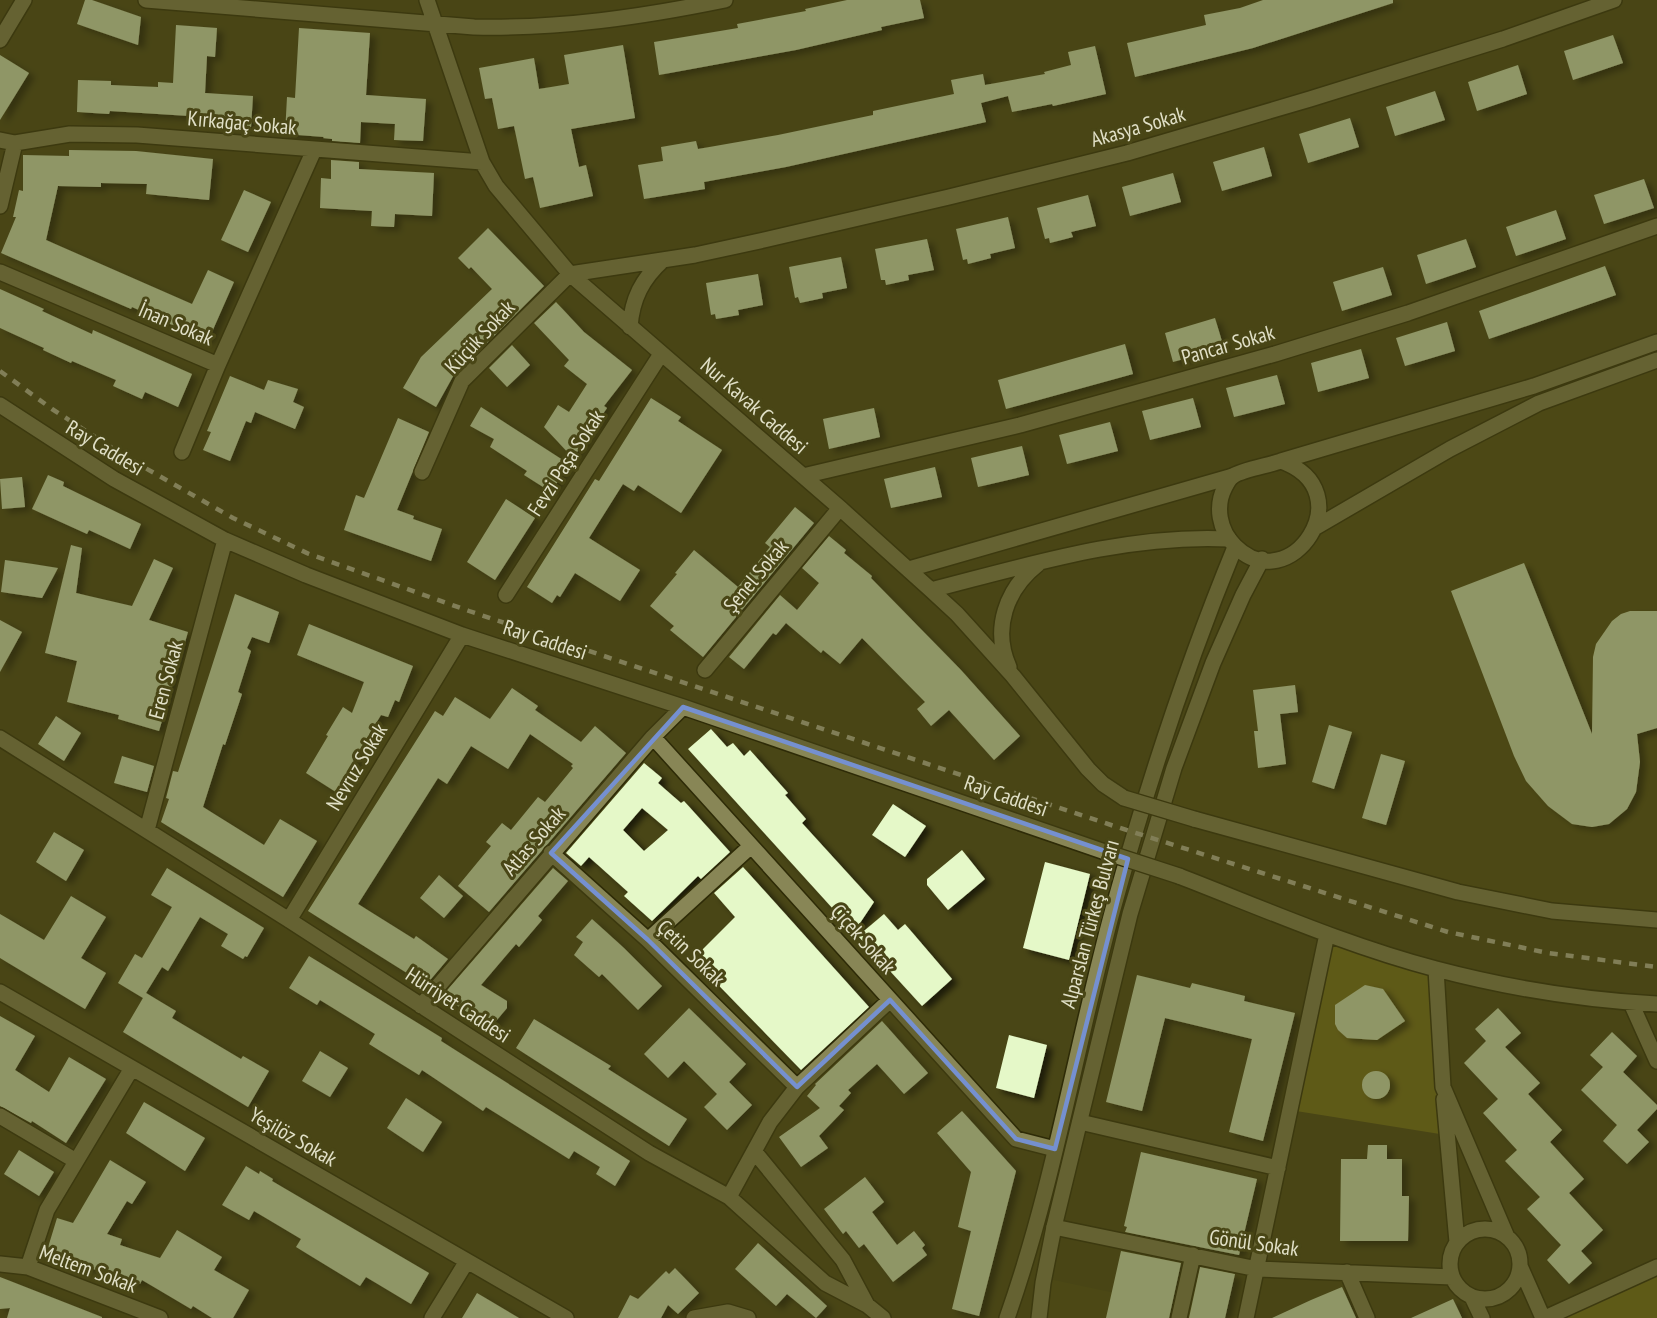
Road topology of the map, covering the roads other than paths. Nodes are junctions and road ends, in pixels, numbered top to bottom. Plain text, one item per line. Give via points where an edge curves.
1 (24, 0) edge
2 (146, 0) edge
3 (427, 0) edge
4 (725, 0) edge
5 (1614, 0) edge
6 (435, 24) junction
7 (0, 40) edge
8 (8, 142) edge
9 (314, 150) junction
10 (482, 162) junction
11 (0, 206) edge
12 (1657, 226) edge
13 (663, 260) junction
14 (0, 272) edge
15 (570, 274) junction
16 (630, 327) junction
17 (1657, 342) edge
18 (661, 354) junction
19 (1657, 360) edge
20 (218, 365) junction
21 (0, 405) edge
22 (182, 452) dead end
23 (1281, 461) junction
24 (422, 472) dead end
25 (803, 476) junction
26 (1233, 476) junction
27 (840, 508) junction
28 (1316, 527) junction
29 (225, 540) junction
30 (1232, 543) junction
31 (1262, 559) junction
32 (1040, 562) junction
33 (909, 569) junction
34 (931, 590) junction
35 (506, 595) dead end
36 (462, 635) junction
37 (705, 670) dead end
38 (1012, 676) junction
39 (683, 707) junction
40 (652, 737) junction
41 (0, 738) edge
42 (1161, 810) junction
43 (147, 831) junction
44 (751, 846) junction
45 (551, 853) junction
46 (289, 920) junction
47 (1657, 920) edge
48 (1326, 934) junction
49 (648, 940) junction
50 (1436, 969) junction
51 (0, 992) edge
52 (890, 1000) junction
53 (1630, 1003) junction
54 (1657, 1004) edge
55 (420, 1006) junction
56 (1657, 1061) edge
57 (132, 1068) junction
58 (796, 1087) junction
59 (1443, 1087) junction
60 (0, 1116) edge
61 (1080, 1122) junction
62 (1055, 1149) junction
63 (754, 1151) junction
64 (76, 1161) junction
65 (1278, 1168) junction
66 (729, 1197) junction
67 (1054, 1227) junction
68 (1508, 1237) junction
69 (1457, 1242) junction
70 (1193, 1256) junction
71 (467, 1261) junction
72 (0, 1264) edge
73 (1520, 1266) junction
74 (1657, 1267) edge
75 (28, 1268) junction
76 (1257, 1269) junction
77 (1347, 1272) junction
78 (1452, 1277) junction
79 (1473, 1297) junction
80 (867, 1305) junction
81 (160, 1318) edge
82 (432, 1318) edge
83 (566, 1318) edge
84 (694, 1318) edge
85 (748, 1318) edge
86 (883, 1318) edge
87 (1007, 1318) edge
88 (1039, 1318) edge
89 (1179, 1318) edge
90 (1246, 1318) edge
91 (1367, 1318) edge
92 (1482, 1318) edge
93 (1544, 1318) edge

1 - 7 street
2 - 6 street
3 - 6 street, Nur Kavak Caddesi
4 - 6 street via 576,23 515,28
5 - 13 street, Akasya Sokak via 1503,39 1127,153 865,218
6 - 10 street, Nur Kavak Caddesi
8 - 9 street, Kırkağaç Sokak via 70,134 137,135
8 - 11 street
9 - 10 street, Kırkağaç Sokak
9 - 20 street, İnan Sokak
10 - 15 street, Nur Kavak Caddesi via 496,186
12 - 25 street, Pancar Sokak via 1408,313 1275,354 1020,425
13 - 15 street, Akasya Sokak
13 - 16 street via 639,290
14 - 20 street, İnan Sokak
15 - 16 street, Nur Kavak Caddesi
15 - 24 street, Küçük Sokak via 462,381
16 - 18 street, Nur Kavak Caddesi
17 - 23 street via 1534,386
18 - 25 street, Nur Kavak Caddesi
18 - 35 street, Fevzi Paşa Sokak
19 - 28 street via 1539,403 1450,449
20 - 22 street
21 - 29 street, Ray Caddesi via 114,479
23 - 26 street
23 - 28 street via 1305,475 1315,490 1319,508
25 - 27 street, Nur Kavak Caddesi
26 - 30 street via 1223,490 1219,507 1221,524
26 - 33 street
27 - 33 street, Nur Kavak Caddesi
27 - 37 street, Şenel Sokak
28 - 31 street via 1299,550 1281,558
29 - 36 street, Ray Caddesi
29 - 43 street, Eren Sokak
30 - 31 street
30 - 32 street via 1197,538 1150,541
30 - 62 street, Alparslan Türkeş Bulvarı via 1157,762 1113,909
31 - 42 street, Alparslan Türkeş Bulvarı via 1213,663
32 - 34 street
32 - 38 street via 1020,581 1006,604 1001,641
33 - 34 street, Nur Kavak Caddesi
34 - 38 street, Nur Kavak Caddesi
36 - 39 street, Ray Caddesi
36 - 46 street, Nevruz Sokak
38 - 42 street, Nur Kavak Caddesi, bridge via 1103,784 1124,798
39 - 40 street, Atlas Sokak
39 - 48 street, Ray Caddesi, bridge via 1179,876
40 - 44 street, Çiçek Sokak
40 - 45 street, Atlas Sokak
41 - 43 street, Hürriyet Caddesi
42 - 47 street, Nur Kavak Caddesi, bridge via 1458,892 1552,911
42 - 61 street, Alparslan Türkeş Bulvarı via 1130,914
43 - 46 street, Hürriyet Caddesi
44 - 49 street
44 - 52 street, Çiçek Sokak
45 - 49 street, Çetin Sokak
45 - 55 street, Atlas Sokak
46 - 55 street, Hürriyet Caddesi
48 - 50 street, Ray Caddesi
48 - 65 street
49 - 58 street, Çetin Sokak
50 - 53 street, Ray Caddesi
50 - 59 street
51 - 57 street, Yeşilöz Sokak
52 - 58 street
52 - 62 street, Çiçek Sokak via 1016,1139
53 - 54 street, Ray Caddesi
53 - 56 street
55 - 66 street, Hürriyet Caddesi via 649,1153
57 - 64 street
57 - 71 street, Yeşilöz Sokak
58 - 63 street
59 - 68 street
59 - 69 street
60 - 64 street
61 - 65 street
61 - 67 street, Alparslan Türkeş Bulvarı
62 - 87 street, Alparslan Türkeş Bulvarı
63 - 66 street
63 - 80 street via 843,1260
64 - 75 street via 47,1210
65 - 76 street
66 - 80 street, Hürriyet Caddesi via 825,1282
67 - 70 street, Gönül Sokak
67 - 88 street, Alparslan Türkeş Bulvarı
68 - 69 street via 1495,1230 1481,1229 1467,1233
68 - 73 street via 1518,1253
69 - 78 street via 1449,1263
70 - 76 street, Gönül Sokak
70 - 89 street
71 - 82 street
71 - 83 street, Yeşilöz Sokak
72 - 75 street, Meltem Sokak
73 - 79 street via 1507,1292 1487,1299
73 - 93 street
74 - 93 street
75 - 81 street, Meltem Sokak
76 - 77 street, Gönül Sokak
76 - 90 street
77 - 78 street, Gönül Sokak
77 - 91 street
78 - 79 street via 1460,1289
79 - 92 street
80 - 86 street, Hürriyet Caddesi
84 - 85 street via 728,1312

